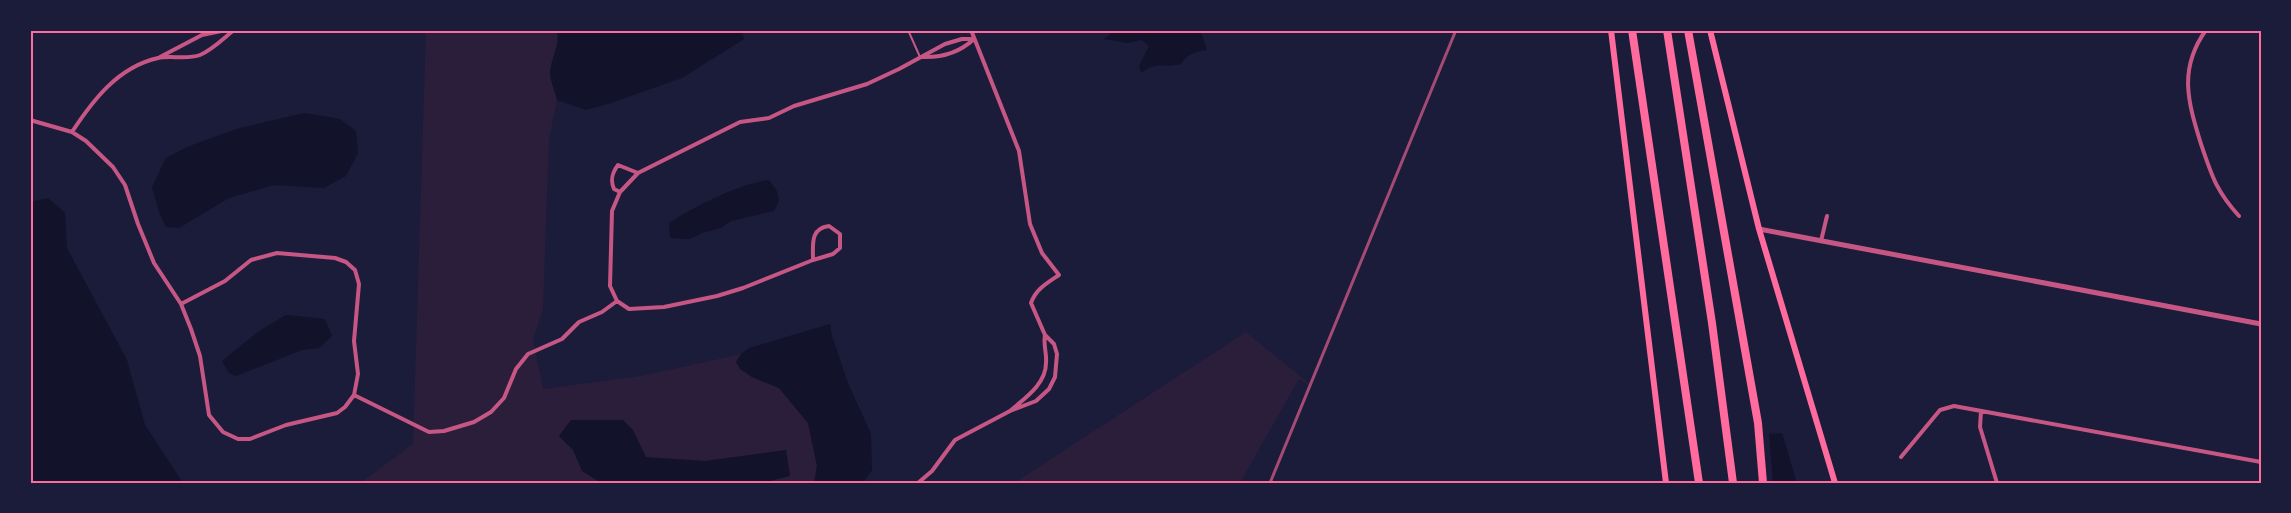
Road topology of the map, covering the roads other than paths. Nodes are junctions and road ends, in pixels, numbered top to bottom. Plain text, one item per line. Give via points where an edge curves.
1 (226, 30) edge
2 (234, 30) edge
3 (908, 30) edge
4 (971, 30) edge
5 (1611, 30) edge
6 (1632, 30) edge
7 (1667, 30) edge
8 (1688, 30) edge
9 (1710, 30) edge
10 (2206, 30) edge
11 (974, 39) junction
12 (159, 57) junction
13 (920, 57) junction
14 (30, 120) edge
15 (72, 132) junction
16 (638, 173) junction
17 (620, 192) junction
18 (1827, 216) dead end
19 (2239, 216) dead end
20 (1759, 229) junction
21 (1821, 241) junction
22 (813, 260) junction
23 (616, 301) junction
24 (181, 304) junction
25 (2261, 324) edge
26 (1045, 335) junction
27 (1045, 371) junction
28 (1056, 374) junction
29 (354, 395) junction
30 (1010, 411) junction
31 (1981, 411) junction
32 (1901, 457) dead end
33 (2261, 462) edge
34 (918, 483) edge
35 (1666, 483) edge
36 (1699, 483) edge
37 (1733, 483) edge
38 (1763, 483) edge
39 (1835, 483) edge
40 (1997, 483) edge

1 - 12 street via 202,35
2 - 12 street via 200,55
3 - 13 lane
4 - 11 street
5 - 35 main road
6 - 36 highway
7 - 37 highway
8 - 38 highway via 1756,411
9 - 20 main road
10 - 19 street via 2189,65 2190,106 2213,180
11 - 13 street via 945,44
11 - 13 street via 947,55
11 - 26 street via 1019,151 1030,224 1042,253 1059,275 1041,287 1031,303
12 - 15 street via 128,71 106,87
13 - 16 street via 867,84 794,106 769,118 741,123
14 - 15 street
15 - 24 street via 113,167 124,185 154,263
16 - 17 street
16 - 17 street via 618,165 611,182
17 - 23 street via 610,220 610,285
18 - 21 street
20 - 21 street
20 - 39 main road
21 - 25 street
22 - 22 street via 840,248 842,239 837,230 824,227 816,232
22 - 23 street via 743,288 693,302 637,310
23 - 29 street via 579,322 562,339 528,354 516,369 504,398 474,423 429,432
24 - 29 street via 200,356 209,415 223,432 238,439 250,439 286,425 337,413
24 - 29 street via 225,281 251,260 269,255 344,261 355,270 359,284 354,326 358,374
26 - 27 street
26 - 28 street via 1057,354
27 - 28 street
27 - 30 street via 1032,392
28 - 30 street via 1049,389 1036,401
30 - 34 street via 956,440
31 - 32 street via 1954,406 1940,410
31 - 33 street
31 - 40 street via 1980,427

